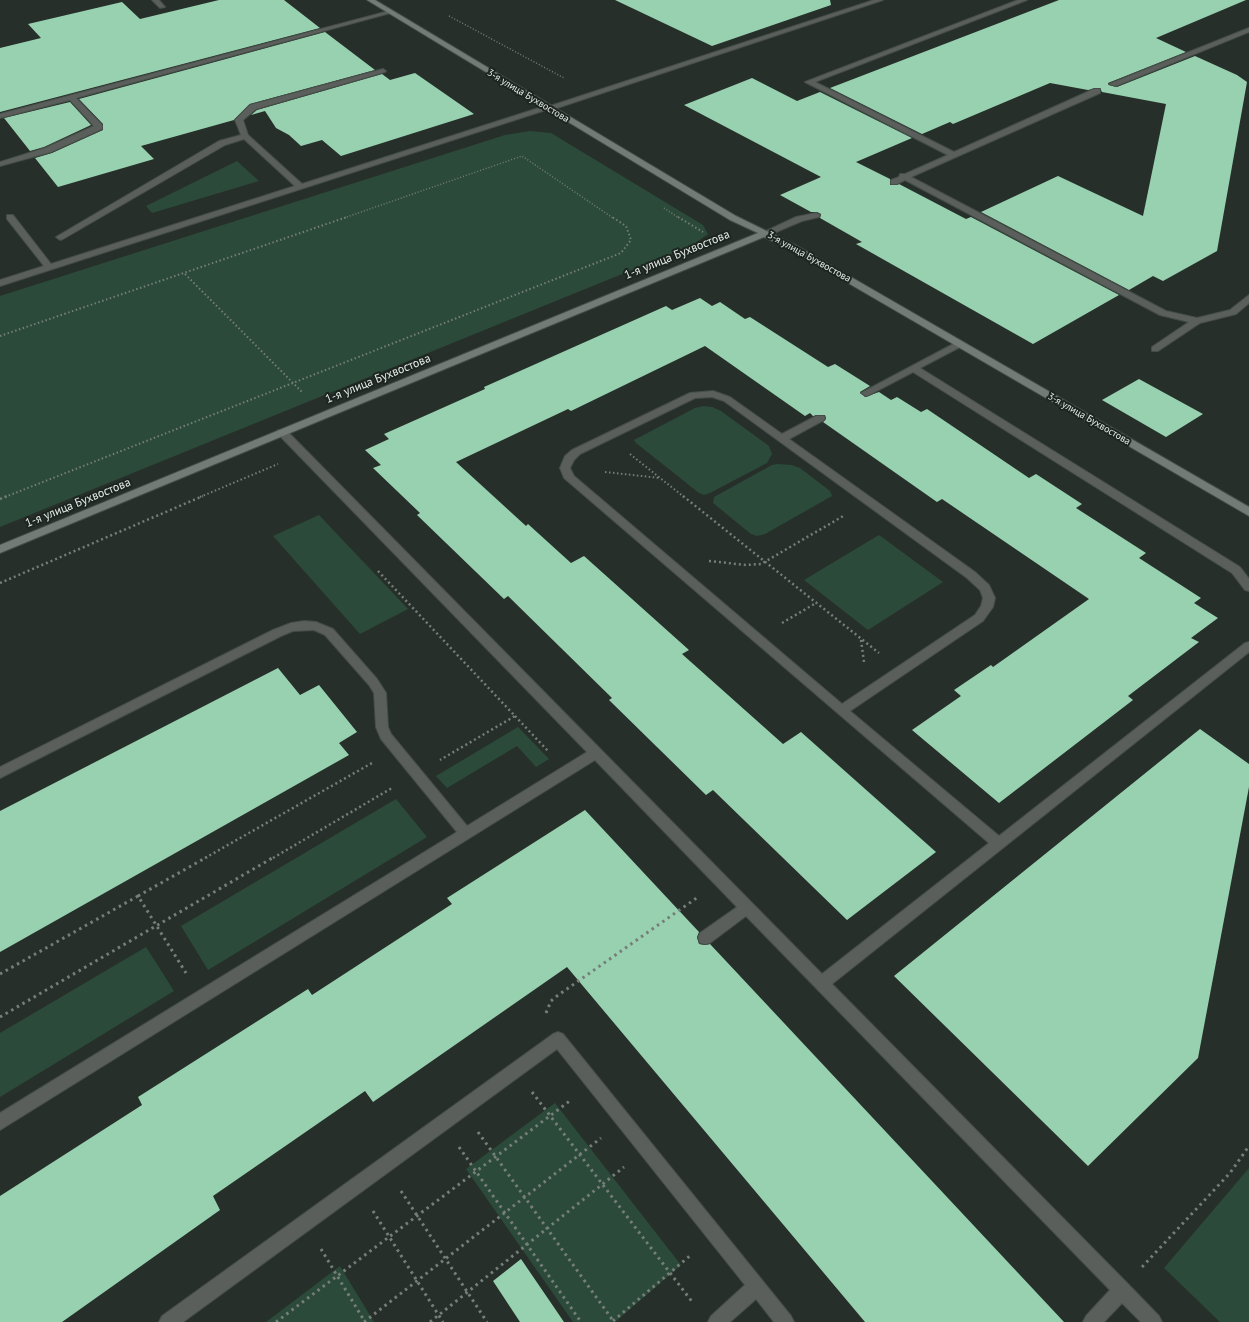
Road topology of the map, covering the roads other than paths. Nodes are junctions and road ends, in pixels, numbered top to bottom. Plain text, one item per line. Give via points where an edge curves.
1 (155, 0) edge
2 (370, 0) edge
3 (880, 0) edge
4 (1024, 0) edge
5 (162, 7) dead end
6 (391, 12) junction
7 (1249, 30) edge
8 (382, 71) dead end
9 (1113, 84) dead end
10 (1097, 91) dead end
11 (71, 97) junction
12 (548, 108) junction
13 (0, 116) edge
14 (245, 136) junction
15 (952, 154) junction
16 (0, 164) edge
17 (903, 176) junction
18 (894, 182) dead end
19 (301, 187) junction
20 (816, 215) dead end
21 (10, 217) dead end
22 (766, 232) junction
23 (60, 237) dead end
24 (49, 268) junction
25 (0, 283) edge
26 (1249, 298) edge
27 (1197, 321) junction
28 (959, 344) junction
29 (1155, 349) dead end
30 (913, 368) junction
31 (866, 393) dead end
32 (820, 418) dead end
33 (282, 432) junction
34 (782, 438) junction
35 (1249, 512) edge
36 (0, 549) edge
37 (1249, 587) edge
38 (1249, 646) edge
39 (842, 710) junction
40 (596, 753) junction
41 (0, 773) edge
42 (466, 834) junction
43 (999, 844) junction
44 (748, 907) junction
45 (705, 938) dead end
46 (822, 983) junction
47 (0, 1122) edge
48 (756, 1287) junction
49 (1122, 1290) junction
50 (168, 1322) edge
51 (717, 1322) edge
52 (785, 1322) edge
53 (1092, 1322) edge
54 (1153, 1322) edge

1 - 5 street
2 - 6 street, 3-я улица Бухвостова
3 - 12 street
4 - 15 street via 809,82
6 - 11 street
6 - 12 street, 3-я улица Бухвостова
7 - 9 street
8 - 14 street via 253,107 239,120
10 - 15 street
11 - 13 street
11 - 16 street via 99,127 48,150
12 - 19 street
12 - 22 street, 3-я улица Бухвостова via 733,218
14 - 19 street
14 - 23 street via 222,143
15 - 17 street
17 - 18 street
17 - 27 street via 1163,313
19 - 24 street
20 - 22 street
21 - 24 street
22 - 28 street, 3-я улица Бухвостова
22 - 33 street, 1-я улица Бухвостова
24 - 25 street
26 - 27 street via 1233,312
27 - 29 street
28 - 30 street
28 - 35 street, 3-я улица Бухвостова
30 - 31 street
30 - 37 street via 1236,570
32 - 34 street
33 - 36 street, 1-я улица Бухвостова
33 - 40 street
34 - 39 street via 971,575 985,588 989,598 987,607 979,618
34 - 39 street via 727,398 702,394 682,400 576,452 569,458 566,468 569,478
38 - 43 street
39 - 43 street
40 - 42 street
40 - 44 street
41 - 42 street via 277,633 292,627 316,626 329,632 373,682 380,693 383,732
42 - 47 street
43 - 46 street
44 - 45 street
44 - 46 street
46 - 49 street
48 - 50 street via 558,1039
48 - 51 street
48 - 52 street
49 - 53 street
49 - 54 street

